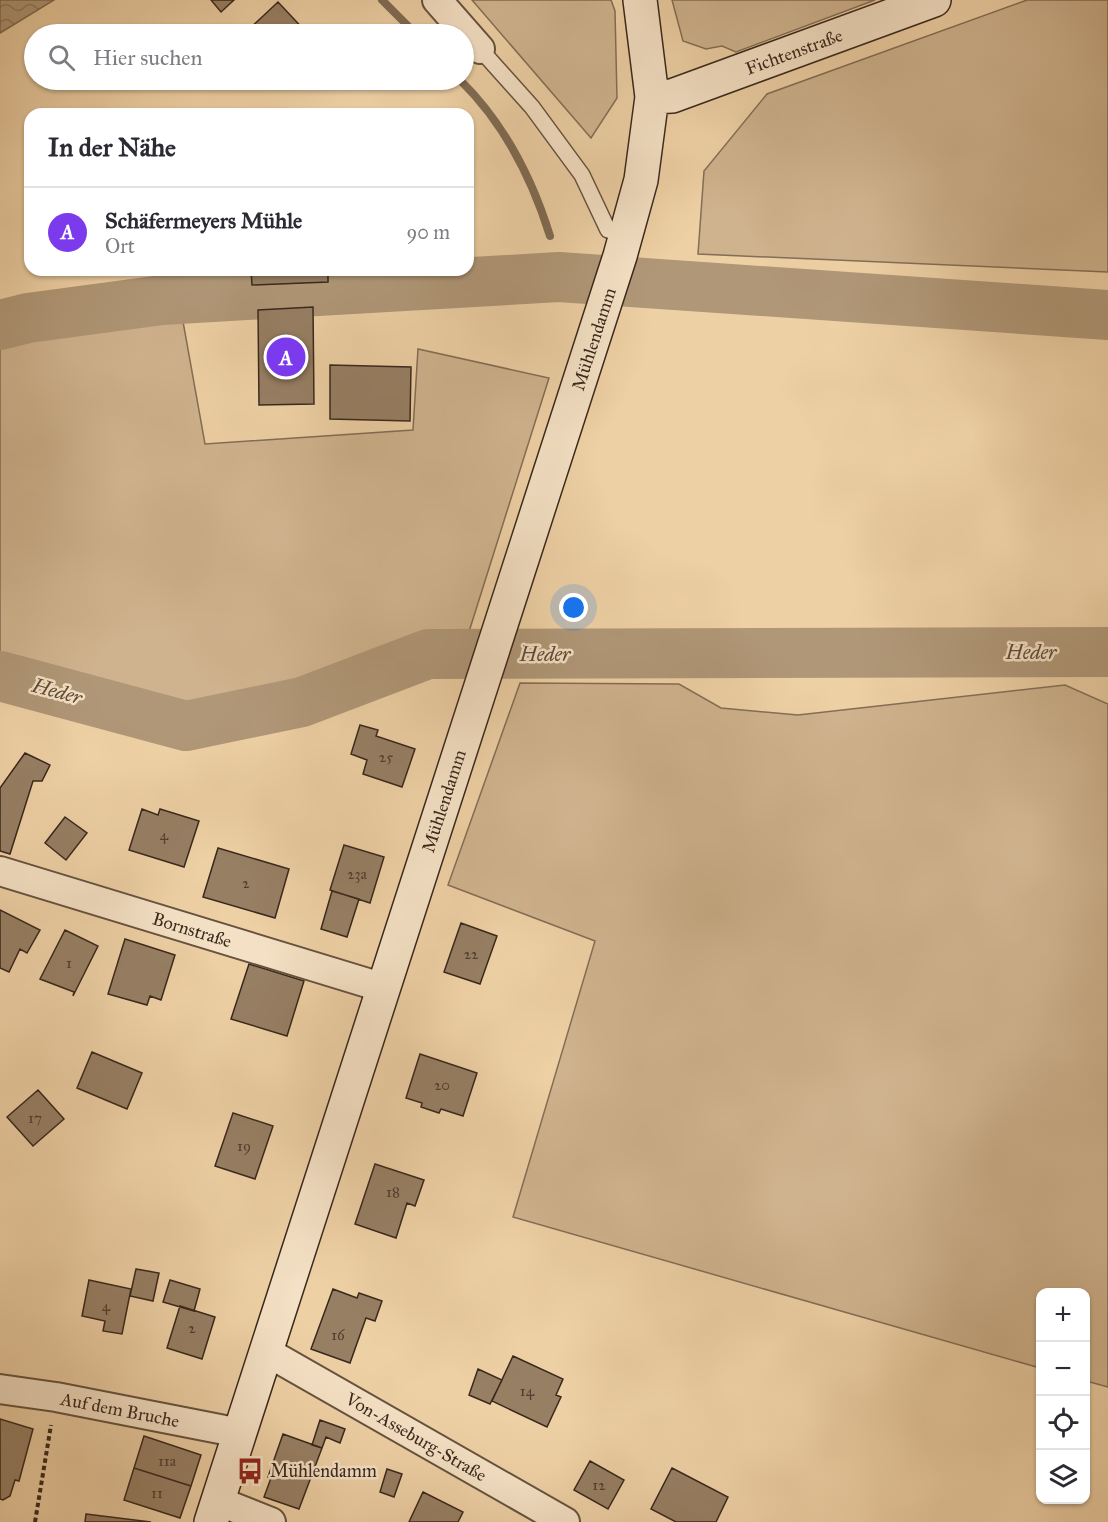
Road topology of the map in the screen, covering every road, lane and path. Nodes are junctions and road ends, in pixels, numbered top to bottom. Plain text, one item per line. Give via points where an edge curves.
1 (437, 0) edge
2 (640, 0) edge
3 (934, 0) edge
4 (458, 24) edge
5 (474, 42) edge
6 (480, 49) joint
7 (652, 97) junction
8 (623, 246) junction
9 (0, 872) edge
10 (384, 988) junction
11 (267, 1352) junction
12 (0, 1389) edge
13 (56, 1397) junction
14 (240, 1433) junction
15 (215, 1511) edge
16 (35, 1522) edge
17 (271, 1522) edge
18 (565, 1522) edge

1 - 4 street
2 - 7 street, Mühlendamm
3 - 7 street, Fichtenstraße via 672,96
5 - 6 street
6 - 8 lane via 532,107 582,175 608,230
7 - 8 street, Mühlendamm via 641,180
8 - 10 street, Mühlendamm
9 - 10 street, Bornstraße
10 - 11 street, Mühlendamm
11 - 14 street, Mühlendamm
11 - 18 street, Von-Asseburg-Straße
12 - 13 street, Auf dem Bruche
13 - 14 street, Auf dem Bruche
13 - 16 path
14 - 15 street, Mühlendamm
15 - 17 street, Mühlendamm

